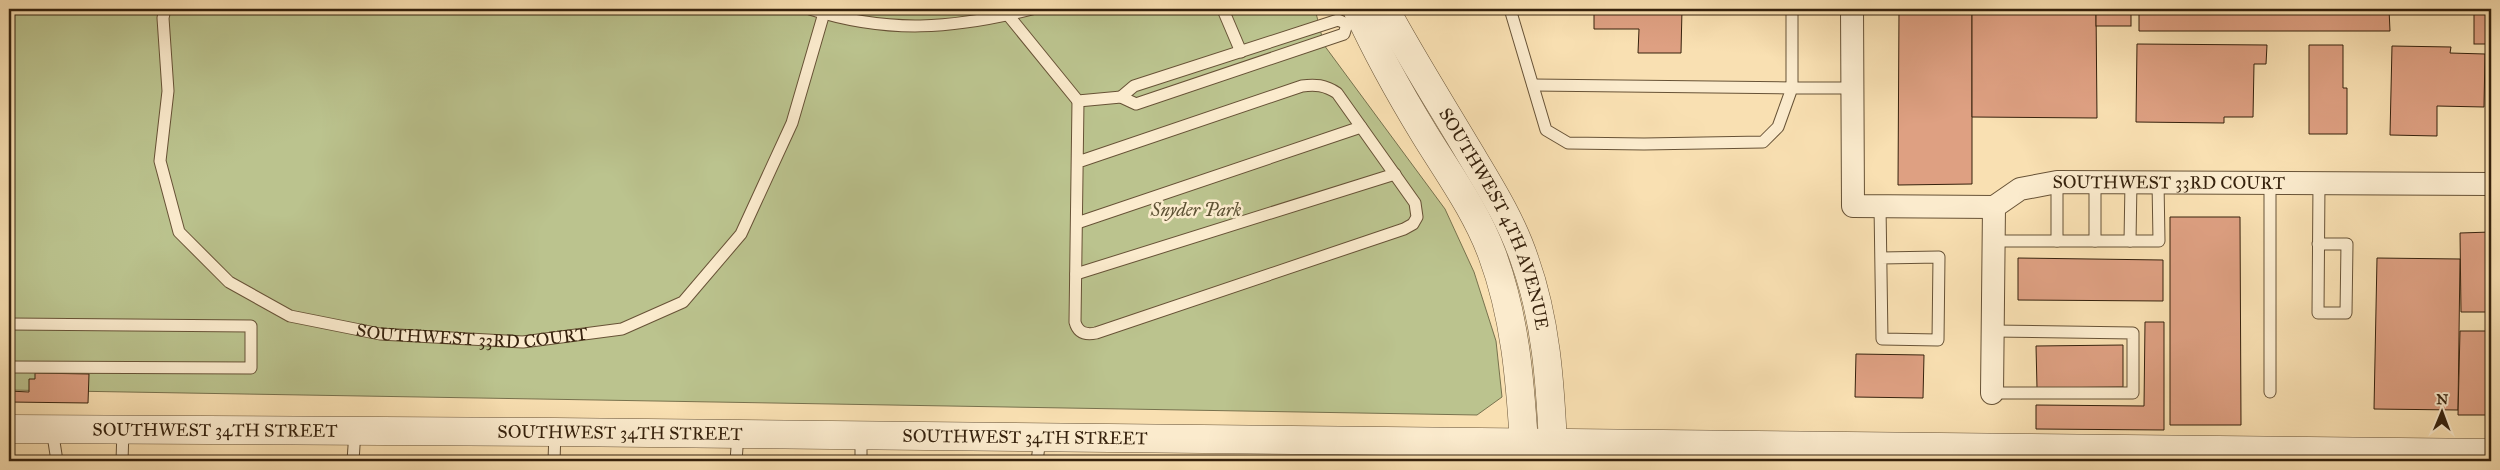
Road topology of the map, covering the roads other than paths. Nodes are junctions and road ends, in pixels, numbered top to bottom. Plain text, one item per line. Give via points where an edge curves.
1 (810, 9) edge
2 (1032, 9) edge
3 (1510, 9) edge
4 (1792, 9) edge
5 (1852, 9) edge
6 (1224, 12) dead end
7 (164, 13) edge
8 (824, 13) junction
9 (1365, 13) edge
10 (1008, 15) junction
11 (1241, 52) junction
12 (1534, 85) junction
13 (1792, 88) junction
14 (1853, 88) junction
15 (1121, 97) junction
16 (1078, 101) junction
17 (1361, 127) junction
18 (1078, 162) junction
19 (1395, 174) junction
20 (2058, 182) junction
21 (2095, 182) junction
22 (2131, 182) junction
23 (2158, 182) junction
24 (2270, 183) junction
25 (2319, 183) junction
26 (2491, 184) edge
27 (1880, 206) junction
28 (1994, 207) junction
29 (1077, 223) junction
30 (1993, 241) junction
31 (2057, 241) junction
32 (2095, 241) junction
33 (2130, 241) junction
34 (2318, 244) junction
35 (1881, 258) junction
36 (1076, 274) junction
37 (9, 324) edge
38 (1992, 331) junction
39 (9, 367) edge
40 (2270, 392) dead end
41 (1992, 393) joint
42 (9, 429) edge
43 (52, 430) junction
44 (123, 430) junction
45 (355, 431) junction
46 (555, 432) junction
47 (738, 434) junction
48 (1524, 444) junction
49 (1553, 444) junction
50 (861, 449) edge
51 (1038, 450) edge
52 (1449, 452) edge
53 (2491, 453) edge
54 (1803, 454) edge
55 (2005, 454) edge
56 (2207, 456) edge
57 (57, 461) edge
58 (122, 461) edge
59 (353, 461) edge
60 (554, 461) edge
61 (736, 461) edge

1 - 8 lane
2 - 10 lane
3 - 12 lane
4 - 13 lane
5 - 14 street
6 - 11 lane
7 - 8 lane, SOUTHWEST 33RD COURT via 168,91 160,161 180,232 229,282 299,318 380,334 523,342 622,329 682,302 741,234 792,124
8 - 10 lane via 895,27 945,26
9 - 11 lane
9 - 15 lane via 1344,34 1136,104
9 - 48 street, SOUTHWEST 4TH AVENUE via 1392,79 1473,211 1492,253 1507,298 1519,360
9 - 49 street, SOUTHWEST 4TH AVENUE via 1411,57 1498,199 1525,260 1542,324
10 - 16 lane
11 - 15 lane via 1134,86
12 - 13 lane
12 - 13 lane via 1546,130 1568,142 1644,144 1763,142 1778,127
13 - 14 lane
14 - 27 street via 1853,206
15 - 16 lane
16 - 18 lane
17 - 18 lane via 1337,93 1315,84
17 - 19 lane
17 - 29 lane
18 - 29 lane
19 - 36 lane
19 - 36 lane via 1416,203 1414,224 1096,333 1089,334 1077,328
20 - 21 street, SOUTHWEST 33RD COURT
20 - 28 street, SOUTHWEST 33RD COURT via 2020,189
20 - 31 lane
21 - 22 street, SOUTHWEST 33RD COURT
21 - 32 lane
22 - 23 street, SOUTHWEST 33RD COURT
22 - 33 lane
23 - 24 street, SOUTHWEST 33RD COURT
23 - 33 lane via 2159,241
24 - 25 street, SOUTHWEST 33RD COURT
24 - 40 lane
25 - 26 street, SOUTHWEST 33RD COURT
25 - 34 lane
27 - 28 street
27 - 35 lane
28 - 30 street
29 - 36 lane
30 - 31 lane
30 - 38 street
31 - 32 lane
32 - 33 lane
34 - 34 lane via 2318,313 2346,313 2347,244
35 - 35 lane via 1882,339 1938,340 1939,257
37 - 39 lane via 251,326 251,368
38 - 41 street
38 - 41 lane via 2133,333 2134,393
42 - 43 street, SOUTHWEST 34TH STREET
43 - 44 street, SOUTHWEST 34TH STREET
43 - 57 lane
44 - 45 street, SOUTHWEST 34TH STREET
44 - 58 lane
45 - 46 street, SOUTHWEST 34TH STREET
45 - 59 lane
46 - 47 street, SOUTHWEST 34TH STREET
46 - 60 lane
47 - 50 street, SOUTHWEST 34TH STREET
47 - 61 lane
48 - 49 street, SOUTHWEST 34TH STREET
48 - 52 street, SOUTHWEST 34TH STREET
49 - 54 street, SOUTHWEST 34TH STREET
50 - 51 street, SOUTHWEST 34TH STREET
51 - 52 street, SOUTHWEST 34TH STREET
53 - 56 street, SOUTHWEST 34TH STREET
54 - 55 street, SOUTHWEST 34TH STREET
55 - 56 street, SOUTHWEST 34TH STREET

